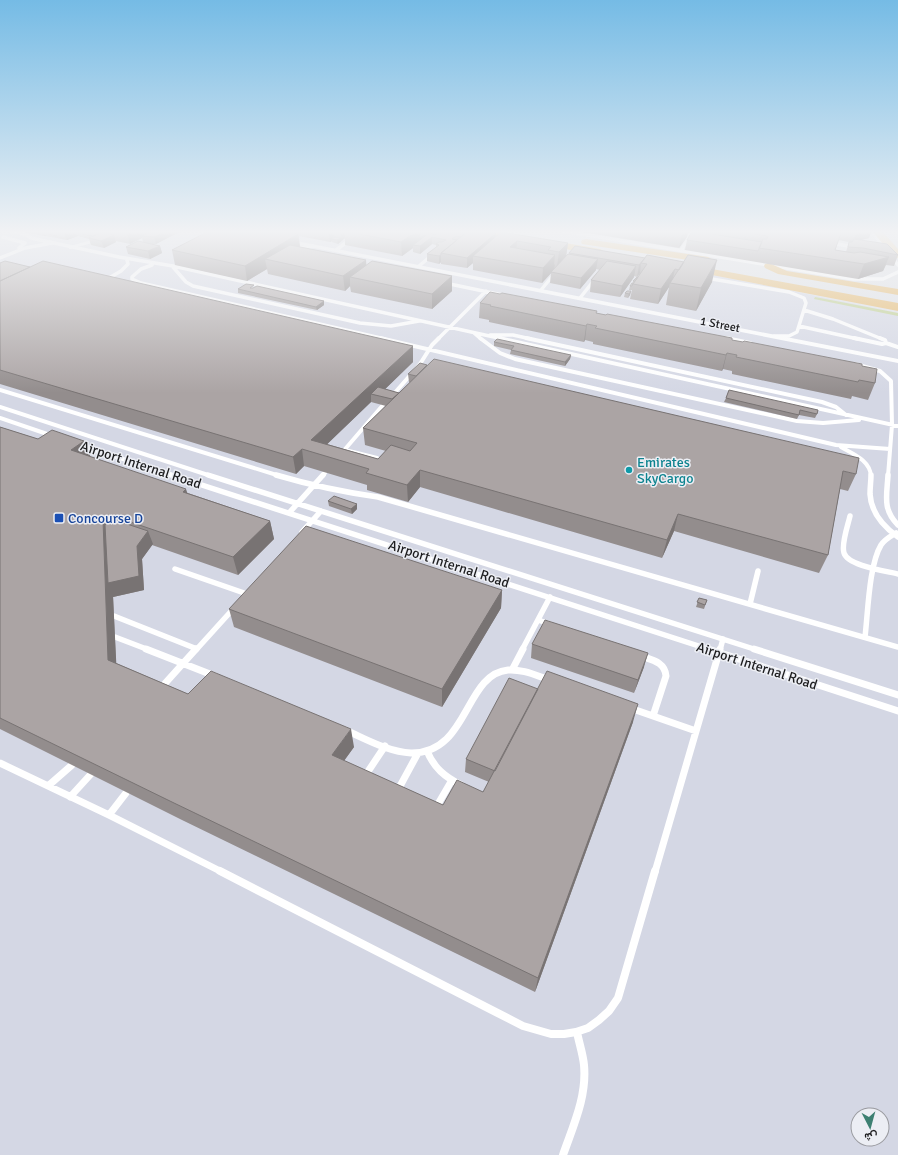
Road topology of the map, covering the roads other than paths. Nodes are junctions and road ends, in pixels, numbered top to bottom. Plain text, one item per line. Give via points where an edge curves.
1 (148, 285) edge
2 (190, 285) joint
3 (258, 285) edge
4 (455, 285) edge
5 (515, 285) edge
6 (545, 285) edge
7 (591, 285) edge
8 (744, 285) edge
9 (804, 285) edge
10 (814, 285) edge
11 (823, 285) edge
12 (855, 285) edge
13 (541, 290) junction
14 (486, 291) junction
15 (179, 292) junction
16 (898, 292) edge
17 (509, 296) edge
18 (580, 298) junction
19 (847, 298) junction
20 (898, 298) edge
21 (898, 303) edge
22 (898, 307) edge
23 (804, 310) junction
24 (898, 312) edge
25 (421, 321) junction
26 (799, 326) junction
27 (449, 328) junction
28 (474, 333) junction
29 (487, 336) junction
30 (774, 336) junction
31 (721, 338) edge
32 (886, 342) junction
33 (752, 344) edge
34 (898, 347) edge
35 (428, 349) junction
36 (898, 359) edge
37 (847, 362) edge
38 (0, 390) edge
39 (390, 399) edge
40 (384, 405) edge
41 (0, 407) edge
42 (846, 415) junction
43 (0, 418) edge
44 (865, 419) junction
45 (898, 426) edge
46 (892, 427) junction
47 (898, 430) edge
48 (57, 437) edge
49 (72, 442) edge
50 (836, 445) junction
51 (345, 450) junction
52 (890, 450) junction
53 (377, 458) edge
54 (337, 459) edge
55 (325, 473) dead end
56 (313, 486) junction
57 (298, 504) junction
58 (321, 511) junction
59 (289, 513) junction
60 (850, 516) dead end
61 (313, 521) junction
62 (898, 525) edge
63 (897, 535) edge
64 (297, 538) edge
65 (874, 568) junction
66 (175, 569) dead end
67 (758, 571) dead end
68 (898, 574) edge
69 (252, 588) edge
70 (247, 594) junction
71 (550, 597) junction
72 (242, 599) edge
73 (750, 604) junction
74 (236, 605) edge
75 (114, 616) dead end
76 (538, 620) junction
77 (560, 628) edge
78 (115, 637) dead end
79 (865, 637) junction
80 (722, 639) junction
81 (898, 647) edge
82 (197, 649) junction
83 (718, 653) junction
84 (634, 654) edge
85 (184, 664) junction
86 (512, 670) junction
87 (557, 683) edge
88 (217, 684) edge
89 (154, 694) edge
90 (898, 695) edge
91 (624, 706) edge
92 (898, 711) edge
93 (653, 716) junction
94 (335, 726) edge
95 (696, 731) junction
96 (385, 746) junction
97 (427, 751) junction
98 (418, 753) junction
99 (0, 763) edge
100 (72, 765) edge
101 (367, 773) edge
102 (91, 774) edge
103 (452, 780) junction
104 (48, 786) junction
105 (399, 788) edge
106 (471, 789) edge
107 (126, 793) edge
108 (70, 797) junction
109 (438, 804) edge
110 (109, 815) junction
111 (577, 1032) junction
112 (563, 1155) edge

1 - 15 lane
2 - 15 lane via 187,290
2 - 25 lane via 375,326
3 - 25 lane
4 - 14 lane
5 - 13 street, 1 Street
6 - 13 lane
7 - 18 lane
8 - 23 lane via 796,294 806,300
9 - 19 highway
10 - 21 highway
11 - 20 highway
12 - 16 highway
13 - 18 street, 1 Street
14 - 17 lane
14 - 27 lane
15 - 35 lane
18 - 30 street, 1 Street
19 - 22 highway
19 - 24 highway via 868,306
23 - 26 lane
23 - 32 lane via 833,319
25 - 27 lane
26 - 30 lane via 794,334
26 - 32 lane via 882,344
27 - 28 lane
27 - 35 lane
28 - 29 lane
28 - 44 lane via 500,353 515,359 784,419 823,423
29 - 42 lane
29 - 42 lane via 513,335 822,402 836,407
30 - 36 street, 1 Street
31 - 33 lane
32 - 34 lane
35 - 39 lane via 420,364
35 - 50 lane
37 - 46 lane via 872,368 888,376 892,386
38 - 56 lane
40 - 51 lane
41 - 57 lane
42 - 44 lane
43 - 48 lane
44 - 46 lane
45 - 46 lane
46 - 47 lane
46 - 52 lane
49 - 59 lane, Airport Internal Road
50 - 52 lane
50 - 63 lane via 856,456 870,469 873,508 881,522
51 - 53 lane
51 - 54 lane
52 - 62 lane via 886,506 891,518
55 - 56 lane
56 - 57 lane
56 - 73 lane via 378,497
57 - 58 lane
57 - 59 lane
58 - 61 lane
58 - 80 lane
59 - 61 lane, Airport Internal Road
60 - 65 lane via 844,554 852,561
61 - 64 lane
61 - 71 lane, Airport Internal Road
63 - 65 lane via 882,544
65 - 68 lane
65 - 79 lane
66 - 70 lane
67 - 73 lane
69 - 70 lane
70 - 72 lane
71 - 76 lane
71 - 83 lane, Airport Internal Road
73 - 79 lane
74 - 82 lane
75 - 82 lane
76 - 77 lane
76 - 86 lane
78 - 85 lane
79 - 81 lane
80 - 83 lane
80 - 90 lane
82 - 85 lane
83 - 92 lane, Airport Internal Road
83 - 95 lane
84 - 93 lane via 660,664 666,670
85 - 88 lane via 222,679
85 - 89 lane
86 - 87 lane
86 - 97 lane via 496,673 484,682 447,739 437,748
91 - 93 lane
93 - 95 lane
94 - 96 lane
95 - 111 lane via 618,998 601,1019
96 - 98 lane via 397,751
96 - 101 lane
97 - 98 lane
97 - 103 lane via 435,767
98 - 105 lane
99 - 104 lane
100 - 104 lane
102 - 108 lane
103 - 106 lane
103 - 109 lane
104 - 108 lane
107 - 110 lane
108 - 110 lane
110 - 111 lane via 523,1026 550,1034 564,1035
111 - 112 lane via 584,1065 584,1080 582,1096

